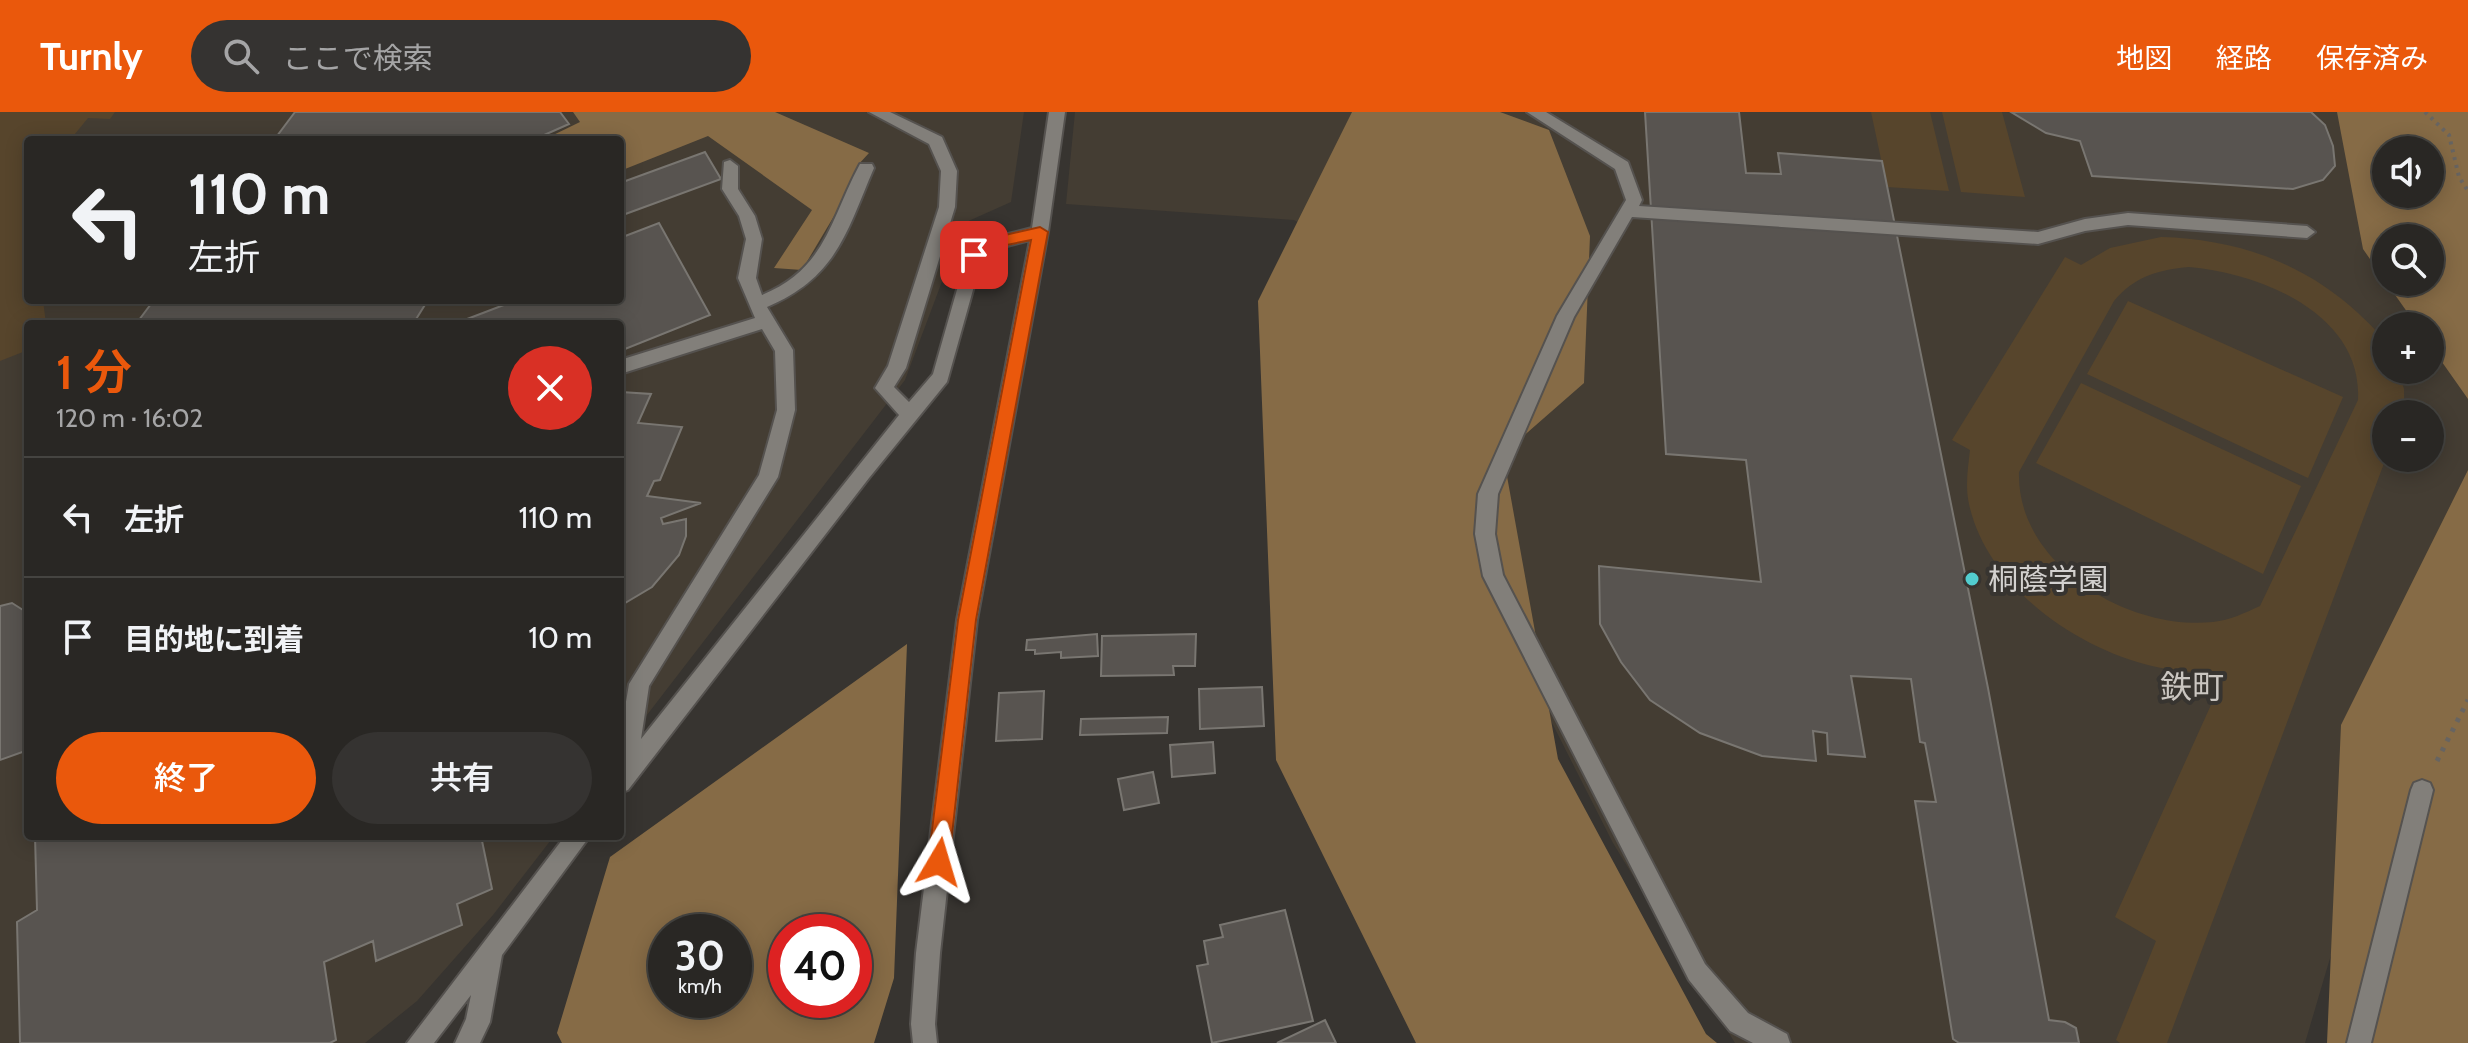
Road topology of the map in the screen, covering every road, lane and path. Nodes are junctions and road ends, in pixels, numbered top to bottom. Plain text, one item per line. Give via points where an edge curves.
1 (877, 112) edge
2 (1057, 112) edge
3 (1535, 112) edge
4 (2425, 112) edge
5 (730, 166) dead end
6 (866, 168) dead end
7 (2468, 191) edge
8 (1627, 211) junction
9 (1040, 232) junction
10 (2307, 232) dead end
11 (762, 312) junction
12 (624, 365) edge
13 (910, 415) junction
14 (2468, 700) edge
15 (624, 770) edge
16 (624, 778) edge
17 (2422, 790) joint
18 (576, 840) edge
19 (491, 950) junction
20 (419, 1043) edge
21 (467, 1043) edge
22 (925, 1043) edge
23 (1778, 1043) edge
24 (2359, 1043) edge

1 - 13 street via 936,141 949,171 947,207 897,368 884,388
2 - 9 street
3 - 8 street via 1622,166 1634,200
4 - 7 path via 2449,135 2459,177
5 - 11 street via 730,189 754,239 747,278
6 - 11 street via 831,247
8 - 10 street via 2038,238 2128,219
8 - 23 street via 1566,316 1488,494 1485,534 1493,576 1697,972 1739,1022
9 - 13 street via 998,242 974,255 941,377
9 - 22 street via 967,620 928,953
11 - 12 street
11 - 15 street via 784,350 786,410 768,477 639,684
13 - 16 street
14 - 17 path
17 - 24 street
18 - 19 street
19 - 20 street
19 - 21 street via 478,1022

